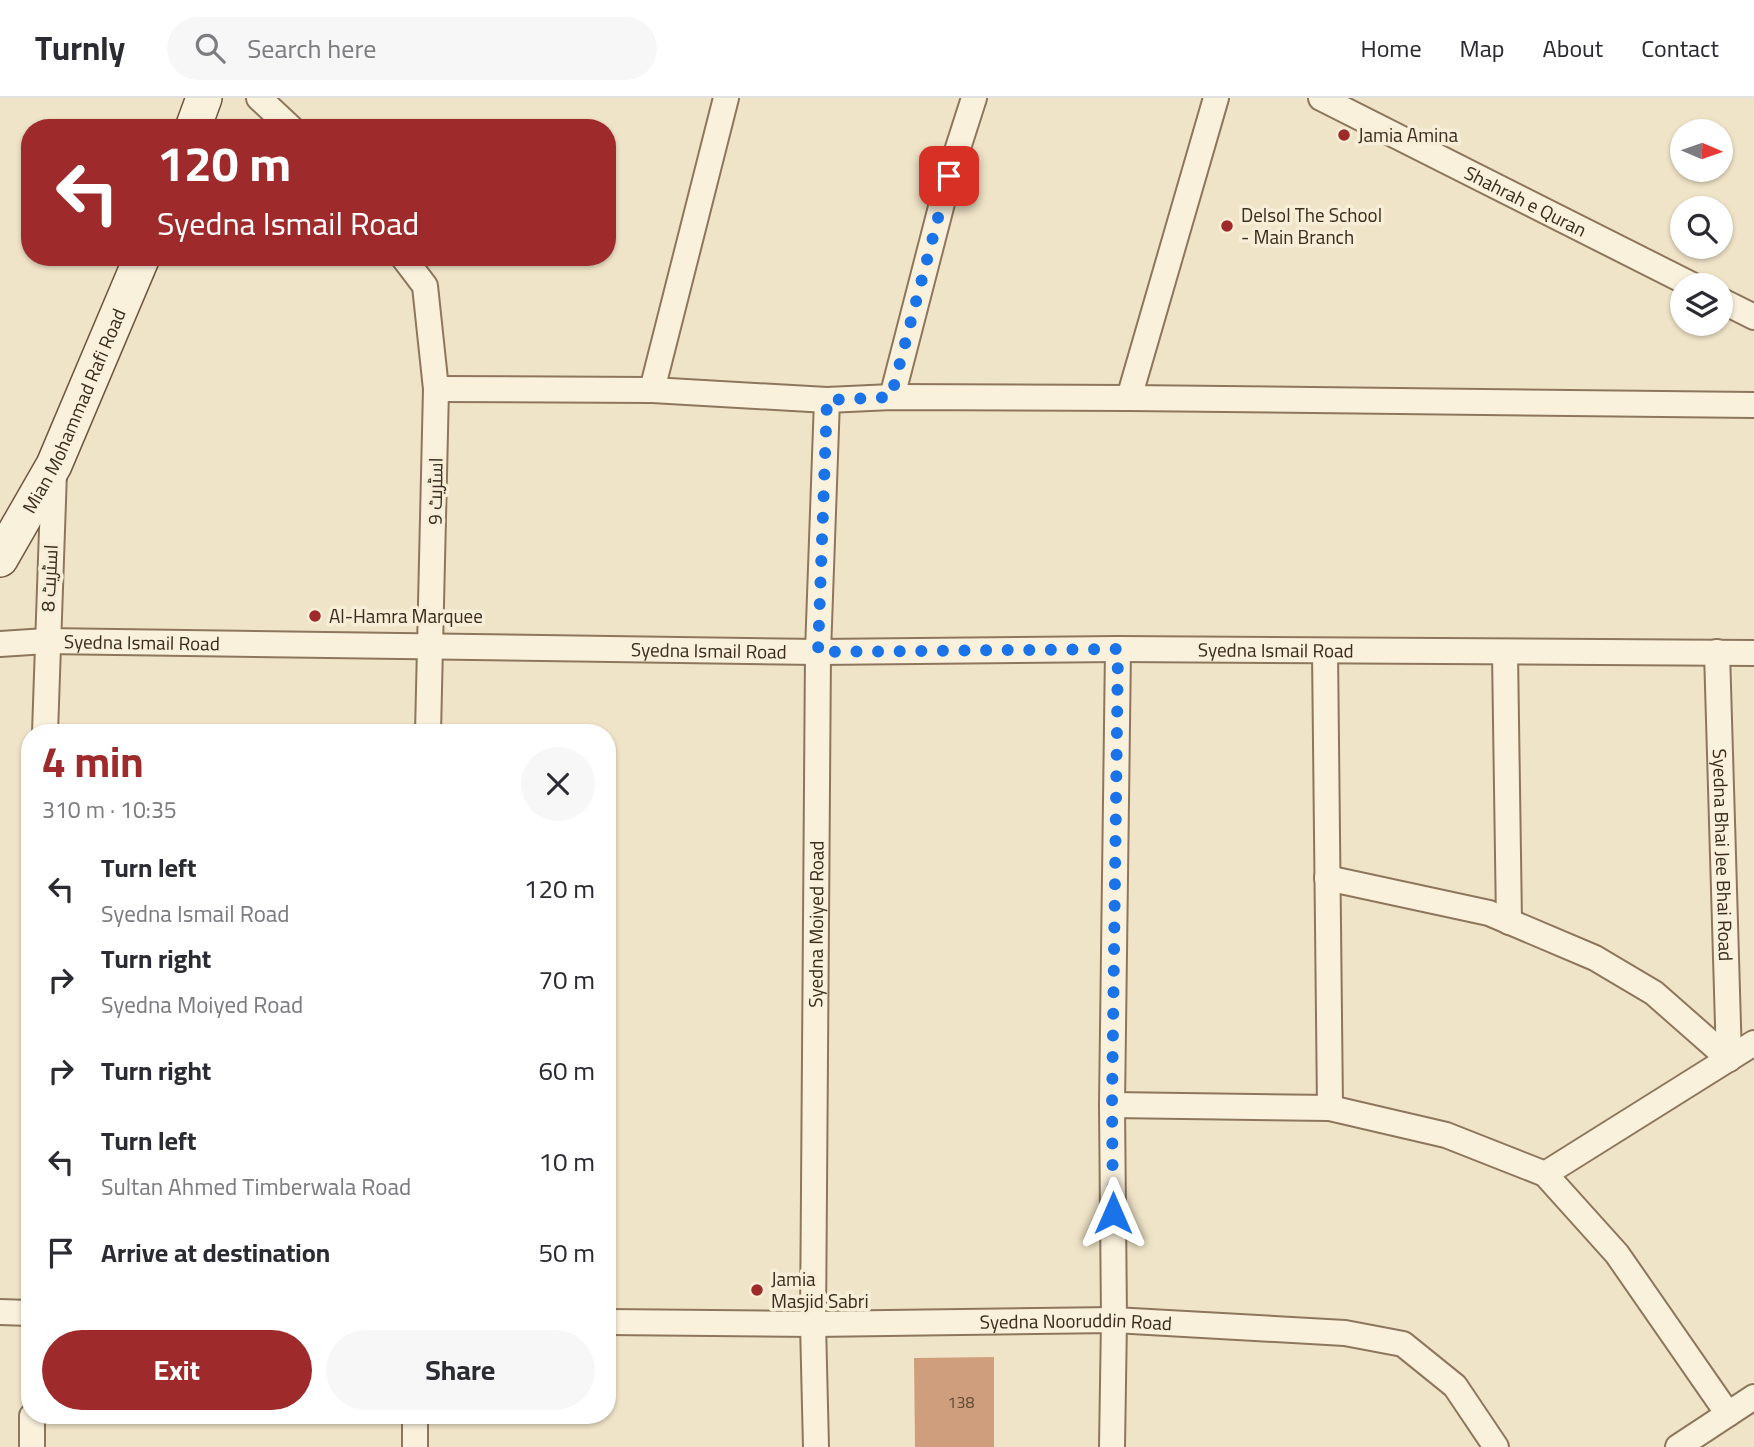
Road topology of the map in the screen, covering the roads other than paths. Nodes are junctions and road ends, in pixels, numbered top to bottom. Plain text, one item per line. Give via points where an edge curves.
1 (204, 98) edge
2 (259, 98) edge
3 (974, 98) edge
4 (1216, 98) edge
5 (1321, 98) edge
6 (720, 100) edge
7 (196, 119) edge
8 (281, 119) edge
9 (138, 266) edge
10 (410, 266) edge
11 (1670, 274) edge
12 (1733, 306) edge
13 (1754, 317) edge
14 (436, 389) junction
15 (652, 390) junction
16 (891, 397) junction
17 (1129, 398) junction
18 (827, 400) junction
19 (1754, 405) edge
20 (54, 465) junction
21 (0, 559) edge
22 (46, 642) junction
23 (0, 644) edge
24 (430, 646) junction
25 (1118, 649) junction
26 (1325, 650) junction
27 (818, 652) junction
28 (1717, 652) junction
29 (1505, 653) junction
30 (1754, 653) edge
31 (44, 724) edge
32 (428, 724) edge
33 (1327, 877) junction
34 (1509, 922) junction
35 (1754, 1044) edge
36 (1729, 1059) junction
37 (1112, 1105) junction
38 (1330, 1108) junction
39 (1545, 1174) junction
40 (0, 1312) edge
41 (21, 1313) edge
42 (1114, 1320) junction
43 (616, 1322) edge
44 (813, 1324) junction
45 (1754, 1397) edge
46 (1728, 1414) junction
47 (32, 1424) edge
48 (415, 1424) edge
49 (32, 1447) edge
50 (415, 1447) edge
51 (816, 1447) edge
52 (1112, 1447) edge
53 (1496, 1447) edge
54 (1678, 1447) edge

1 - 7 street
2 - 8 street
3 - 16 street
4 - 17 street
5 - 11 street, Shahrah e Quran
6 - 15 street
9 - 20 street, Mian Mohammad Rafi Road
10 - 14 street, اسٹریٹ 9 via 425,286
12 - 13 street
14 - 15 street
14 - 24 street, اسٹریٹ 9
15 - 18 street
16 - 17 street
16 - 18 street
17 - 19 street
18 - 27 street, Syedna Moiyed Road
20 - 21 street, Mian Mohammad Rafi Road
20 - 22 street, اسٹریٹ 8
22 - 23 street, Syedna Ismail Road
22 - 24 street, Syedna Ismail Road
22 - 31 street, اسٹریٹ 8
24 - 27 street, Syedna Ismail Road
24 - 32 street, اسٹریٹ 9
25 - 26 street, Syedna Ismail Road
25 - 27 street, Syedna Ismail Road
25 - 37 street
26 - 29 street, Syedna Ismail Road
26 - 33 street
27 - 44 street, Syedna Moiyed Road
28 - 29 street, Syedna Ismail Road
28 - 30 street, Syedna Ismail Road
28 - 36 street, Syedna Bhai Jee Bhai Road
29 - 34 street
33 - 34 street via 1489,913
33 - 38 street
34 - 36 street via 1595,958 1654,993
35 - 36 street
36 - 39 street
37 - 38 street
37 - 42 street
38 - 39 street via 1446,1135
39 - 46 street via 1617,1254
40 - 41 street
42 - 44 street, Syedna Nooruddin Road
42 - 52 street
42 - 53 street, Syedna Nooruddin Road via 1345,1333 1402,1344 1455,1386
43 - 44 street, Syedna Nooruddin Road
44 - 51 street, Syedna Moiyed Road
45 - 46 street
46 - 54 street
47 - 49 street
48 - 50 street

